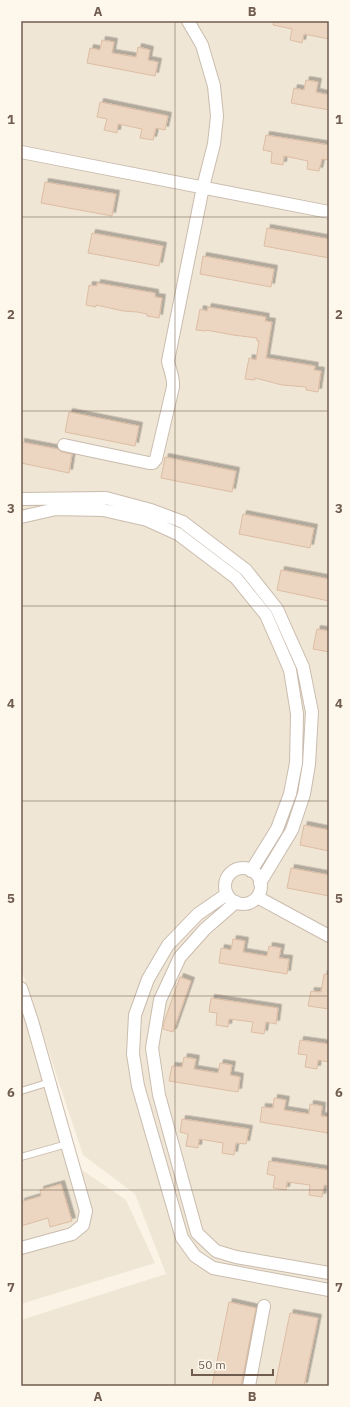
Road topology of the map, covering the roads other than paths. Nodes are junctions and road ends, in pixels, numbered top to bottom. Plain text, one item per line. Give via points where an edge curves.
1 (188, 21) edge
2 (21, 152) edge
3 (203, 187) junction
4 (329, 212) edge
5 (64, 445) dead end
6 (21, 500) edge
7 (21, 510) edge
8 (21, 518) edge
9 (251, 871) junction
10 (260, 883) junction
11 (257, 897) junction
12 (231, 898) junction
13 (329, 936) edge
14 (21, 988) edge
15 (24, 1006) edge
16 (50, 1082) junction
17 (21, 1091) edge
18 (68, 1144) junction
19 (21, 1157) edge
20 (21, 1248) edge
21 (329, 1273) edge
22 (329, 1290) edge
23 (264, 1306) dead end
24 (250, 1386) edge

1 - 3 street via 202,45 214,86 217,116 214,144
2 - 3 street
3 - 4 street
3 - 5 street via 168,361 174,379 156,459 149,463
6 - 10 street via 106,498 183,522 246,570 277,609 304,667 312,712 309,764 304,794 292,830
7 - 8 street
8 - 9 street via 56,509 103,510 147,520 178,534 236,578 266,616 290,670 297,714 296,763 290,794 277,830
9 - 10 street
9 - 12 street via 240,869 230,874 225,884
10 - 11 street
11 - 12 street via 247,903
11 - 13 street
12 - 21 street via 180,957 160,1000 152,1048 159,1095 197,1233 216,1251 236,1257
12 - 22 street via 198,914 168,945 148,979 135,1015 133,1054 138,1086 182,1238 195,1256 213,1268
14 - 15 street
15 - 16 street
16 - 17 lane
16 - 18 street
18 - 19 lane
18 - 20 street via 86,1211 83,1225 72,1234
23 - 24 street

